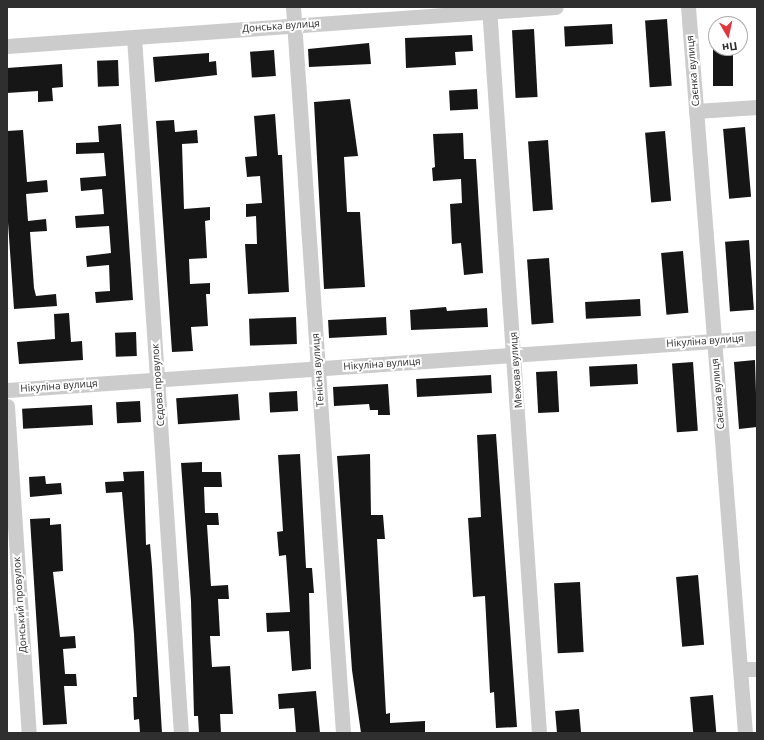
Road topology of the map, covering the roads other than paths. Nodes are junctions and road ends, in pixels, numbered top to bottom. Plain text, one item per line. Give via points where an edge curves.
1 (293, 7) edge
2 (556, 7) edge
3 (688, 7) edge
4 (489, 9) edge
5 (294, 25) junction
6 (134, 37) junction
7 (7, 46) edge
8 (757, 107) edge
9 (696, 111) junction
10 (757, 338) edge
11 (714, 341) junction
12 (515, 355) junction
13 (318, 368) junction
14 (157, 379) junction
15 (7, 390) edge
16 (7, 406) edge
17 (740, 669) junction
18 (757, 669) edge
19 (28, 733) edge
20 (181, 733) edge
21 (343, 733) edge
22 (539, 733) edge
23 (745, 733) edge

1 - 5 street, Тенісна вулиця
2 - 4 street, Донська вулиця
3 - 9 street, Саєнка вулиця
4 - 5 street, Донська вулиця
4 - 12 street, Межова вулиця
5 - 6 street, Донська вулиця
5 - 13 street, Тенісна вулиця
6 - 7 street, Донська вулиця
6 - 14 street, Сєдова провулок
8 - 9 street
9 - 11 street, Саєнка вулиця
10 - 11 street, Нікуліна вулиця
11 - 12 street, Нікуліна вулиця
11 - 17 street, Саєнка вулиця
12 - 13 street, Нікуліна вулиця
12 - 22 street, Межова вулиця
13 - 14 street, Нікуліна вулиця
13 - 21 street, Тенісна вулиця
14 - 15 street, Нікуліна вулиця
14 - 20 street, Сєдова провулок
16 - 19 street, Донський провулок
17 - 18 street
17 - 23 street, Саєнка вулиця

